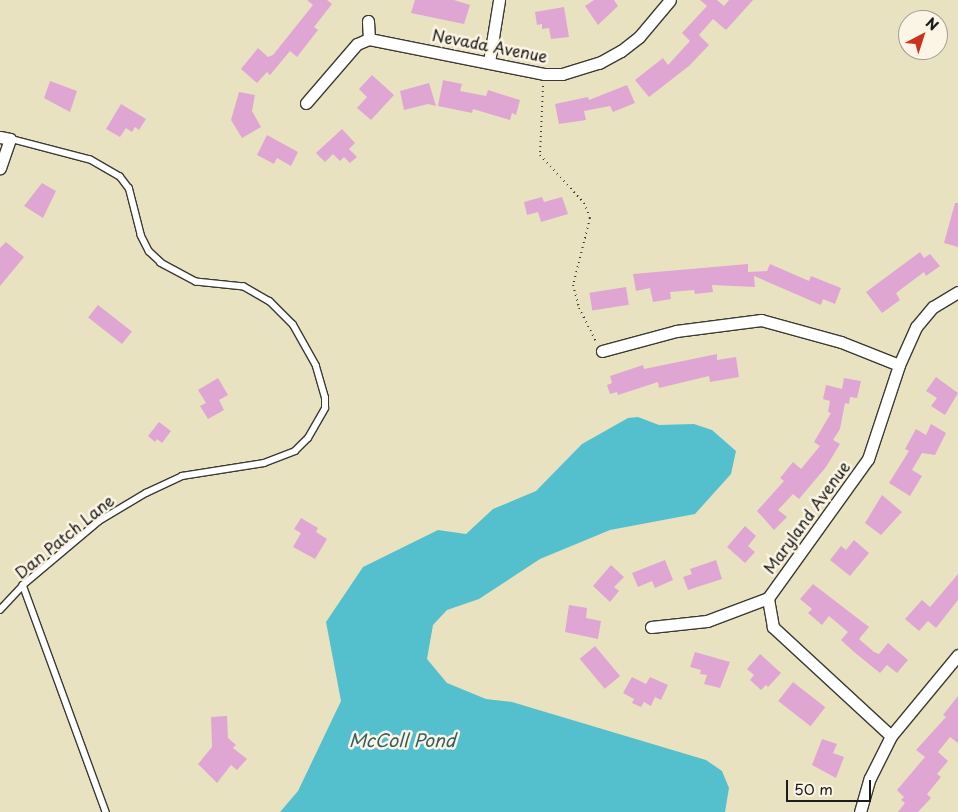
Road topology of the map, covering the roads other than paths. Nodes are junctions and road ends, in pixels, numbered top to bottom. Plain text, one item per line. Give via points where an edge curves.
1 (499, 0) edge
2 (670, 0) edge
3 (368, 21) dead end
4 (369, 39) junction
5 (489, 62) junction
6 (306, 103) dead end
7 (5, 138) edge
8 (0, 168) edge
9 (958, 292) edge
10 (602, 351) road end
11 (899, 365) junction
12 (23, 585) junction
13 (768, 598) junction
14 (0, 610) edge
15 (651, 627) dead end
16 (958, 655) edge
17 (891, 736) junction
18 (106, 812) edge
19 (860, 812) edge

1 - 5 street
2 - 5 street, Nevada Avenue via 639,37 621,51 580,69 544,74
3 - 4 street
4 - 5 street, Nevada Avenue
4 - 6 street via 357,44
7 - 8 street
7 - 12 lane, Dan Patch Lane via 90,160 120,177 129,189 141,236 149,252 189,279 244,287 282,312 316,366 325,398 325,408 308,438 295,451 276,459 182,476 162,484 99,521
9 - 11 street, Maryland Avenue via 934,307 916,327
10 - 11 street via 676,332 761,320 841,342
11 - 13 street, Maryland Avenue via 868,459
12 - 14 lane, Dan Patch Lane
12 - 18 lane
13 - 15 street via 707,621
13 - 17 street, Maryland Avenue via 773,627
16 - 17 street
17 - 19 street via 870,778

